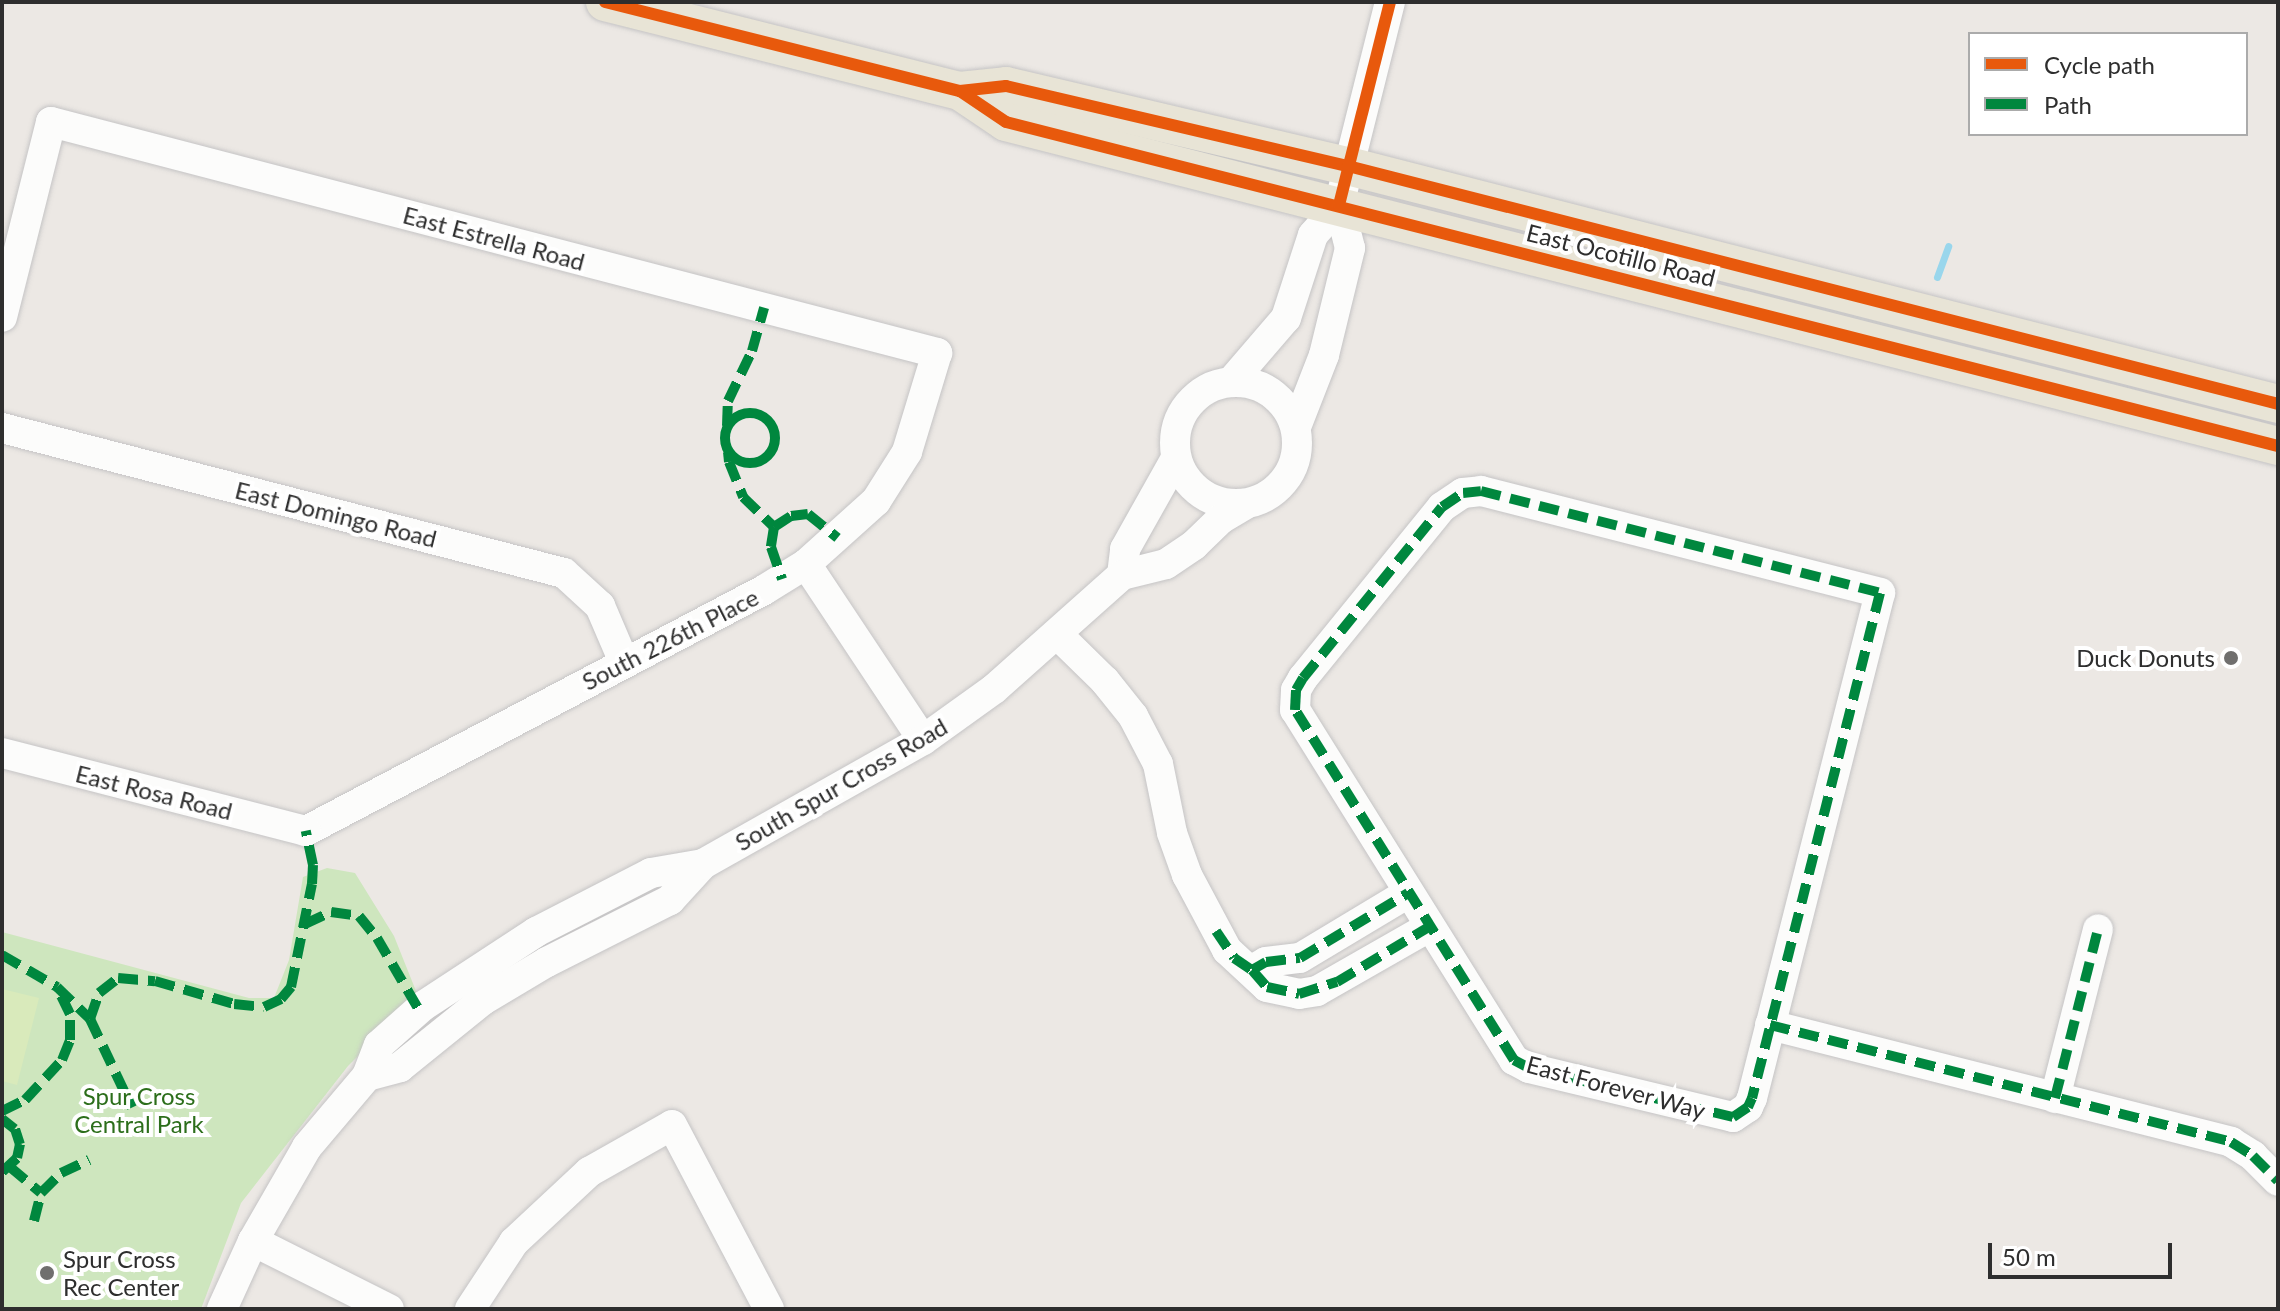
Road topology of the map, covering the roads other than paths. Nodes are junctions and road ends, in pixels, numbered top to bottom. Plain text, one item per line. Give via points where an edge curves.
1 (605, 2) edge
2 (1390, 2) edge
3 (960, 91) junction
4 (1348, 166) junction
5 (1339, 205) junction
6 (2, 317) edge
7 (937, 353) joint
8 (1231, 382) junction
9 (2278, 404) edge
10 (1296, 427) junction
11 (2, 428) edge
12 (2278, 446) edge
13 (1176, 458) junction
14 (1246, 504) junction
15 (806, 564) junction
16 (1122, 575) junction
17 (1057, 634) junction
18 (624, 662) junction
19 (923, 740) junction
20 (2, 753) edge
21 (306, 831) joint
22 (1408, 893) junction
23 (1429, 927) junction
24 (2098, 929) dead end
25 (1252, 970) junction
26 (1770, 1025) junction
27 (2055, 1098) junction
28 (2275, 1173) edge
29 (253, 1241) junction
30 (222, 1309) edge
31 (389, 1309) edge
32 (470, 1309) edge
33 (769, 1309) edge

1 - 3 main road, East Ocotillo Road
2 - 4 street
3 - 4 main road, East Ocotillo Road via 1006,86
3 - 5 main road, East Ocotillo Road via 1006,122
4 - 5 street
4 - 9 main road, East Ocotillo Road
5 - 8 street via 1313,235 1286,318
5 - 10 street, South Spur Cross Road via 1350,248 1324,355
5 - 12 main road, East Ocotillo Road
6 - 7 street, East Estrella Road via 51,122
7 - 15 street, South 226th Place via 907,452 876,501
8 - 10 street via 1272,393
8 - 13 street via 1198,395 1186,407 1178,423
10 - 14 street, South Spur Cross Road via 1295,461 1288,477 1277,489
11 - 18 street, East Domingo Road via 564,573 600,606
13 - 14 street via 1203,494 1228,504
13 - 16 street via 1125,549
14 - 16 street, South Spur Cross Road via 1166,564
15 - 18 street, South 226th Place
15 - 19 street
16 - 17 street, South Spur Cross Road
17 - 19 street, South Spur Cross Road via 994,689
17 - 25 street via 1133,716 1158,764 1187,875 1227,950
18 - 21 street, South 226th Place
19 - 29 street, South Spur Cross Road via 703,864 651,873 536,932 423,1006 379,1045 367,1076 307,1147
20 - 21 street, East Rosa Road
22 - 23 street, East Forever Way
22 - 25 street via 1300,958 1266,962
22 - 26 street, East Forever Way via 1304,728 1293,699 1303,678 1452,498 1481,491 1880,593
23 - 25 street via 1317,991 1279,992
23 - 26 street, East Forever Way via 1509,1055 1520,1064 1724,1116 1741,1113 1752,1098
24 - 27 street
26 - 27 street
27 - 28 street via 2231,1142
29 - 30 street, South Spur Cross Road
29 - 31 street
32 - 33 street via 514,1242 589,1172 672,1125

